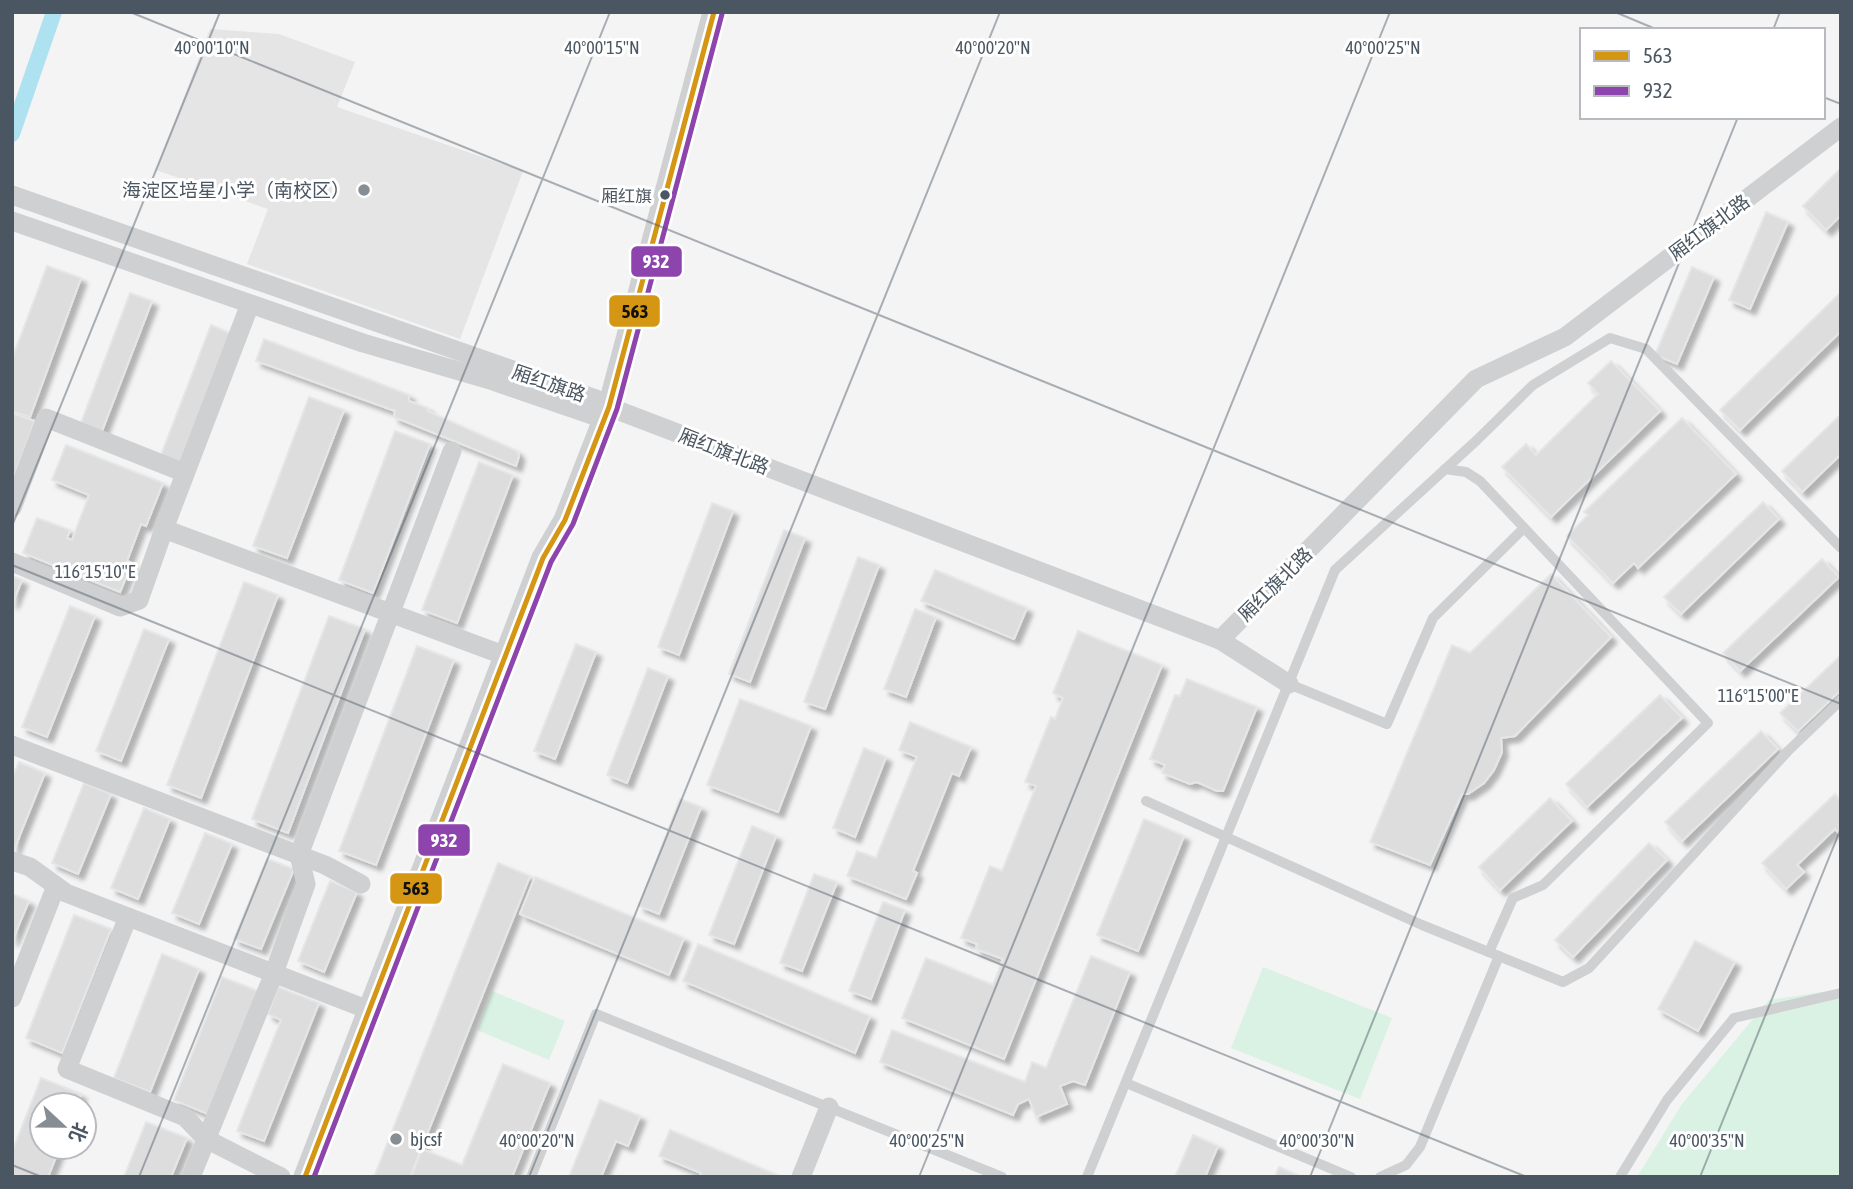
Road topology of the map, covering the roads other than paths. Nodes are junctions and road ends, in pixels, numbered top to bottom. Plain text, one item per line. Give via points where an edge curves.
1 (698, 12) edge
2 (714, 12) edge
3 (1841, 127) edge
4 (13, 196) edge
5 (12, 220) edge
6 (250, 304) junction
7 (599, 407) junction
8 (452, 451) dead end
9 (1445, 469) junction
10 (185, 473) junction
11 (12, 508) edge
12 (1524, 528) junction
13 (164, 529) junction
14 (1841, 548) edge
15 (12, 562) edge
16 (391, 613) junction
17 (1220, 640) junction
18 (506, 656) junction
19 (1289, 684) junction
20 (1841, 701) edge
21 (12, 745) edge
22 (1146, 801) dead end
23 (1227, 836) junction
24 (299, 855) junction
25 (12, 861) edge
26 (361, 884) dead end
27 (56, 886) junction
28 (128, 917) junction
29 (1494, 954) junction
30 (274, 973) junction
31 (1841, 993) edge
32 (12, 998) edge
33 (369, 1010) junction
34 (1126, 1083) junction
35 (829, 1107) junction
36 (206, 1139) junction
37 (191, 1177) edge
38 (281, 1177) edge
39 (305, 1177) edge
40 (531, 1177) edge
41 (801, 1177) edge
42 (1002, 1177) edge
43 (1087, 1177) edge
44 (1351, 1177) edge
45 (1380, 1177) edge
46 (1619, 1177) edge

1 - 7 street
2 - 7 street
3 - 17 street, 厢红旗北路 via 1565,337 1476,379
4 - 7 street, 厢红旗路
5 - 6 street, 厢红旗路
6 - 7 street, 厢红旗路 via 363,343
6 - 10 street
7 - 17 street, 厢红旗北路
7 - 18 street via 552,516 543,558
8 - 16 street
9 - 12 lane via 1466,472 1480,481
9 - 14 lane via 1533,385 1610,338 1646,349
9 - 19 lane via 1335,570
10 - 11 street via 46,418
10 - 13 street
12 - 19 lane via 1433,618 1387,724
12 - 29 lane via 1708,723 1543,885 1513,898
13 - 15 street via 139,600 120,607
13 - 16 street
16 - 18 street
16 - 24 street
17 - 19 street
18 - 33 street
19 - 23 lane
20 - 29 lane via 1788,751 1590,968 1563,982
21 - 24 street
22 - 23 lane
23 - 29 lane
23 - 34 lane
24 - 26 street
24 - 30 street via 306,884
25 - 27 street via 30,867
27 - 28 street
27 - 32 street
28 - 30 street
28 - 36 street via 67,1069 185,1117
29 - 45 lane via 1420,1147 1406,1165
30 - 33 street
30 - 36 street
31 - 46 lane via 1734,1018 1667,1101
33 - 39 street
34 - 43 lane
34 - 44 lane
35 - 40 lane via 596,1014
35 - 41 street
35 - 42 lane
36 - 37 street
36 - 38 street

